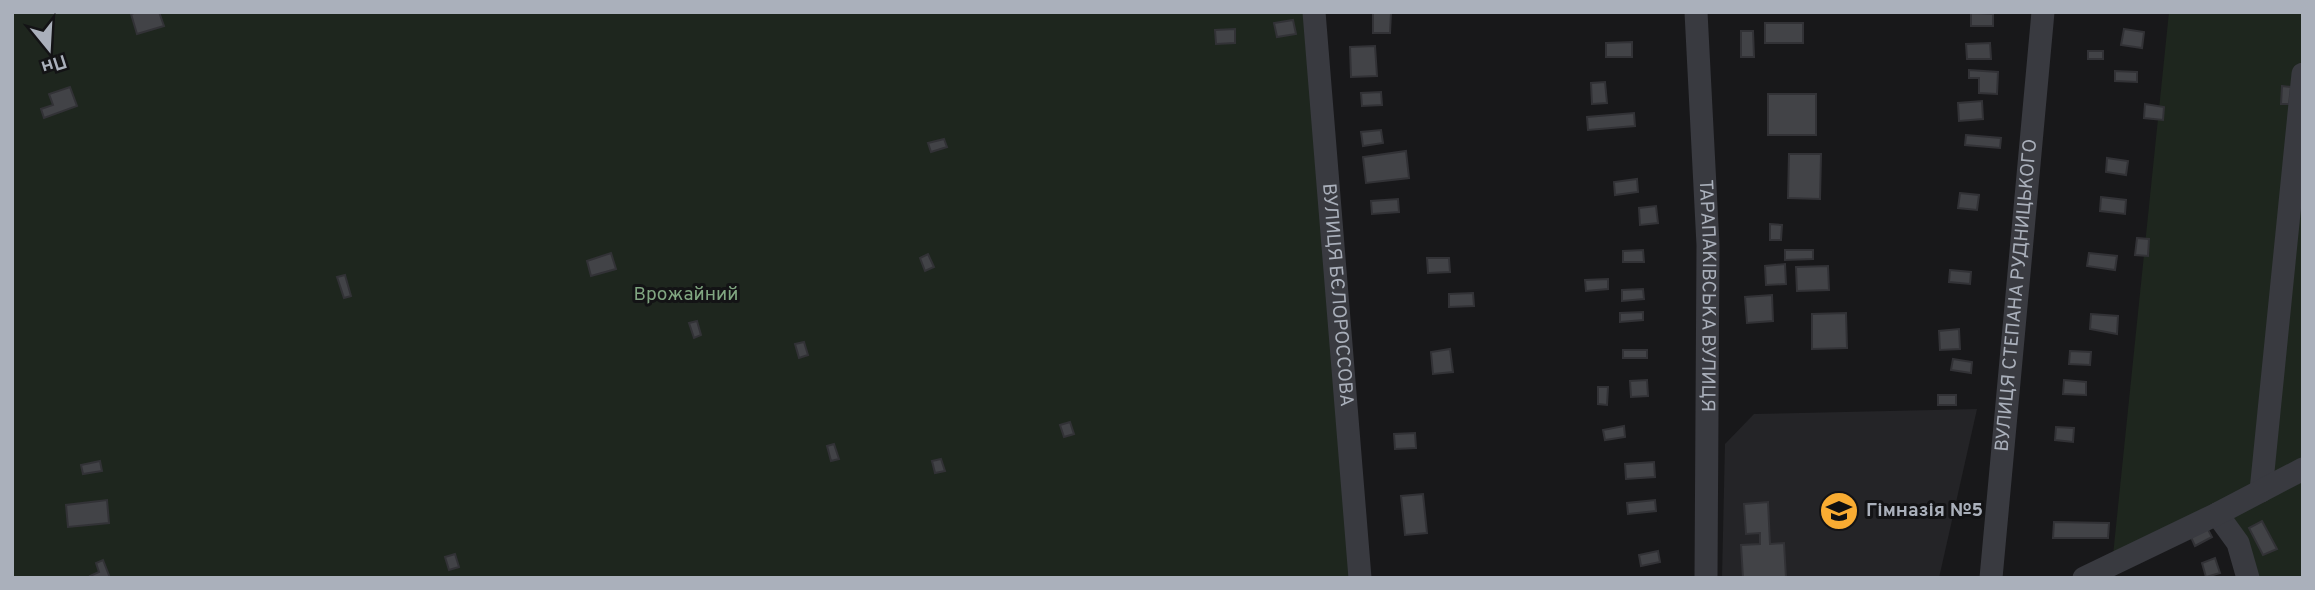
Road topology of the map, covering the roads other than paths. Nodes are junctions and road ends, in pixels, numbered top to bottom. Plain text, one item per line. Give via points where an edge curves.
1 (1314, 12) edge
2 (1696, 12) edge
3 (2043, 12) edge
4 (2303, 74) edge
5 (2303, 468) edge
6 (2261, 491) junction
7 (2217, 514) junction
8 (1360, 578) edge
9 (1706, 578) edge
10 (1991, 578) edge
11 (2084, 578) edge
12 (2248, 578) edge

1 - 8 street, ВУЛИЦЯ БЄЛОРОССОВА
2 - 9 street, ТАРАПАКІВСЬКА ВУЛИЦЯ via 1708,245
3 - 10 street, ВУЛИЦЯ СТЕПАНА РУДНИЦЬКОГО
4 - 6 street
5 - 6 street
6 - 7 street
7 - 11 street
7 - 12 street via 2238,543

